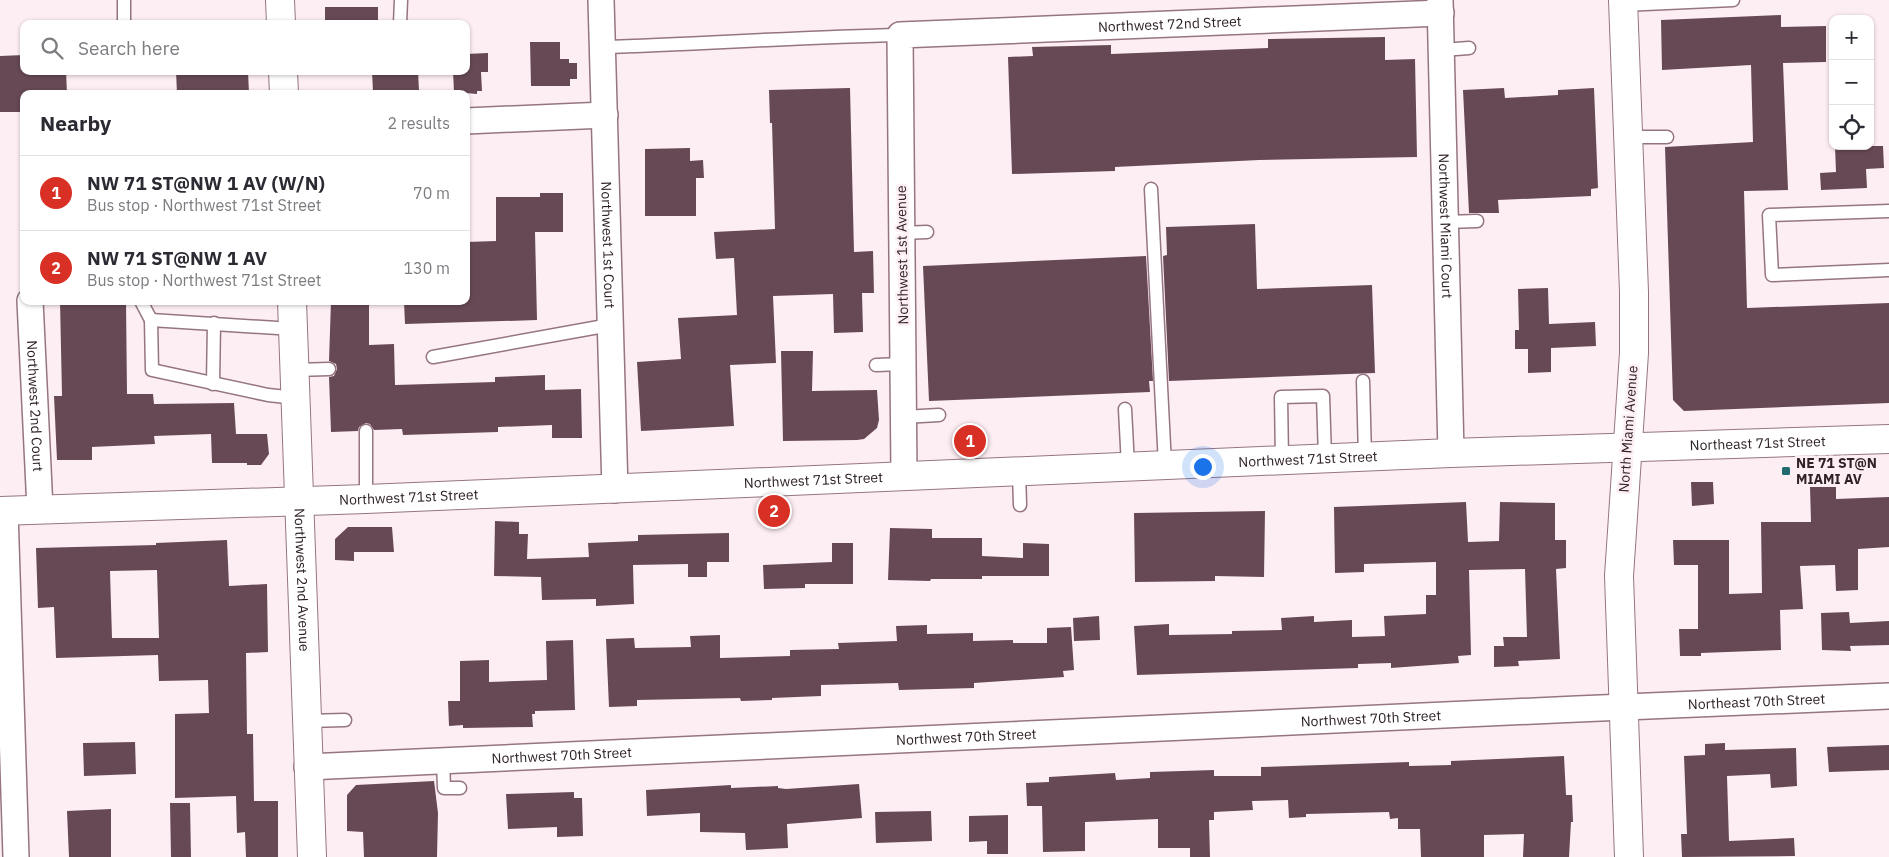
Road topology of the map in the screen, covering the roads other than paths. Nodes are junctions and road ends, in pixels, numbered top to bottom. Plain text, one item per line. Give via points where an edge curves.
1 (124, 0) edge
2 (280, 0) edge
3 (401, 0) edge
4 (602, 0) edge
5 (1706, 0) edge
6 (1733, 0) edge
7 (1686, 1) edge
8 (1665, 2) edge
9 (1623, 3) edge
10 (1441, 7) edge
11 (124, 20) edge
12 (281, 20) edge
13 (400, 20) edge
14 (900, 35) junction
15 (603, 47) junction
16 (1469, 48) dead end
17 (1442, 50) junction
18 (283, 75) edge
19 (284, 90) edge
20 (605, 115) junction
21 (470, 121) edge
22 (1628, 137) junction
23 (1667, 137) dead end
24 (1151, 189) dead end
25 (1889, 211) edge
26 (1477, 221) dead end
27 (1446, 222) junction
28 (926, 232) dead end
29 (902, 233) junction
30 (1889, 270) edge
31 (30, 305) edge
32 (144, 305) edge
33 (292, 305) edge
34 (151, 320) junction
35 (214, 323) junction
36 (610, 325) junction
37 (293, 329) junction
38 (434, 357) dead end
39 (903, 364) junction
40 (876, 365) dead end
41 (329, 369) dead end
42 (295, 370) junction
43 (1363, 381) dead end
44 (214, 384) junction
45 (296, 398) junction
46 (1125, 408) dead end
47 (939, 415) dead end
48 (903, 417) junction
49 (366, 430) dead end
50 (1889, 439) edge
51 (1626, 447) junction
52 (1450, 453) junction
53 (1365, 456) junction
54 (1325, 458) junction
55 (1282, 460) junction
56 (1165, 465) junction
57 (1128, 466) junction
58 (1019, 471) junction
59 (904, 475) junction
60 (614, 490) junction
61 (366, 499) junction
62 (300, 502) junction
63 (1020, 505) dead end
64 (40, 510) junction
65 (2, 511) edge
66 (1889, 696) edge
67 (1624, 706) junction
68 (345, 720) dead end
69 (306, 721) junction
70 (443, 761) junction
71 (307, 767) junction
72 (460, 788) dead end
73 (16, 857) edge
74 (312, 857) edge
75 (1629, 857) edge

1 - 11 lane
2 - 12 street
3 - 13 lane
4 - 15 street, Northwest 1st Court
5 - 6 lane
5 - 7 lane
7 - 8 lane
8 - 9 lane
9 - 22 street, North Miami Avenue
10 - 14 street, Northwest 72nd Street
10 - 17 street, Northwest Miami Court
14 - 15 lane
14 - 29 street, Northwest 1st Avenue
15 - 20 street, Northwest 1st Court
16 - 17 lane
17 - 27 street, Northwest Miami Court
18 - 19 street
20 - 21 street
20 - 36 street, Northwest 1st Court
22 - 23 lane
22 - 51 street, North Miami Avenue via 1634,353
24 - 56 lane
25 - 30 lane via 1769,215 1772,275
26 - 27 lane
27 - 52 street, Northwest Miami Court
28 - 29 lane
29 - 39 street, Northwest 1st Avenue
31 - 64 street, Northwest 2nd Court
32 - 34 lane
33 - 37 street, Northwest 2nd Avenue
34 - 35 lane
34 - 44 lane via 152,370
35 - 37 lane
35 - 44 lane
36 - 38 lane
36 - 60 street, Northwest 1st Court
37 - 42 street, Northwest 2nd Avenue
39 - 40 lane
39 - 48 street, Northwest 1st Avenue
41 - 42 lane
42 - 45 street, Northwest 2nd Avenue
43 - 53 lane
44 - 45 lane
45 - 62 street, Northwest 2nd Avenue
46 - 57 lane
47 - 48 lane
48 - 59 street, Northwest 1st Avenue
49 - 61 lane
50 - 51 street, Northeast 71st Street
51 - 52 street, Northwest 71st Street
51 - 67 street, North Miami Avenue via 1619,576
52 - 53 street, Northwest 71st Street
53 - 54 street, Northwest 71st Street
54 - 55 street, Northwest 71st Street
54 - 55 lane via 1323,396 1281,397
55 - 56 street, Northwest 71st Street
56 - 57 street, Northwest 71st Street
57 - 58 street, Northwest 71st Street
58 - 59 street, Northwest 71st Street
58 - 63 lane
59 - 60 street, Northwest 71st Street
60 - 61 street, Northwest 71st Street
61 - 62 street, Northwest 71st Street
62 - 64 street, Northwest 71st Street
62 - 69 street, Northwest 2nd Avenue
64 - 65 street, Northwest 71st Street
65 - 73 street
66 - 67 street, Northeast 70th Street
67 - 70 street, Northwest 70th Street
67 - 75 street, North Miami Avenue
68 - 69 lane
69 - 71 street, Northwest 2nd Avenue
70 - 71 street, Northwest 70th Street
70 - 72 lane via 444,788
71 - 74 street, Northwest 2nd Avenue

